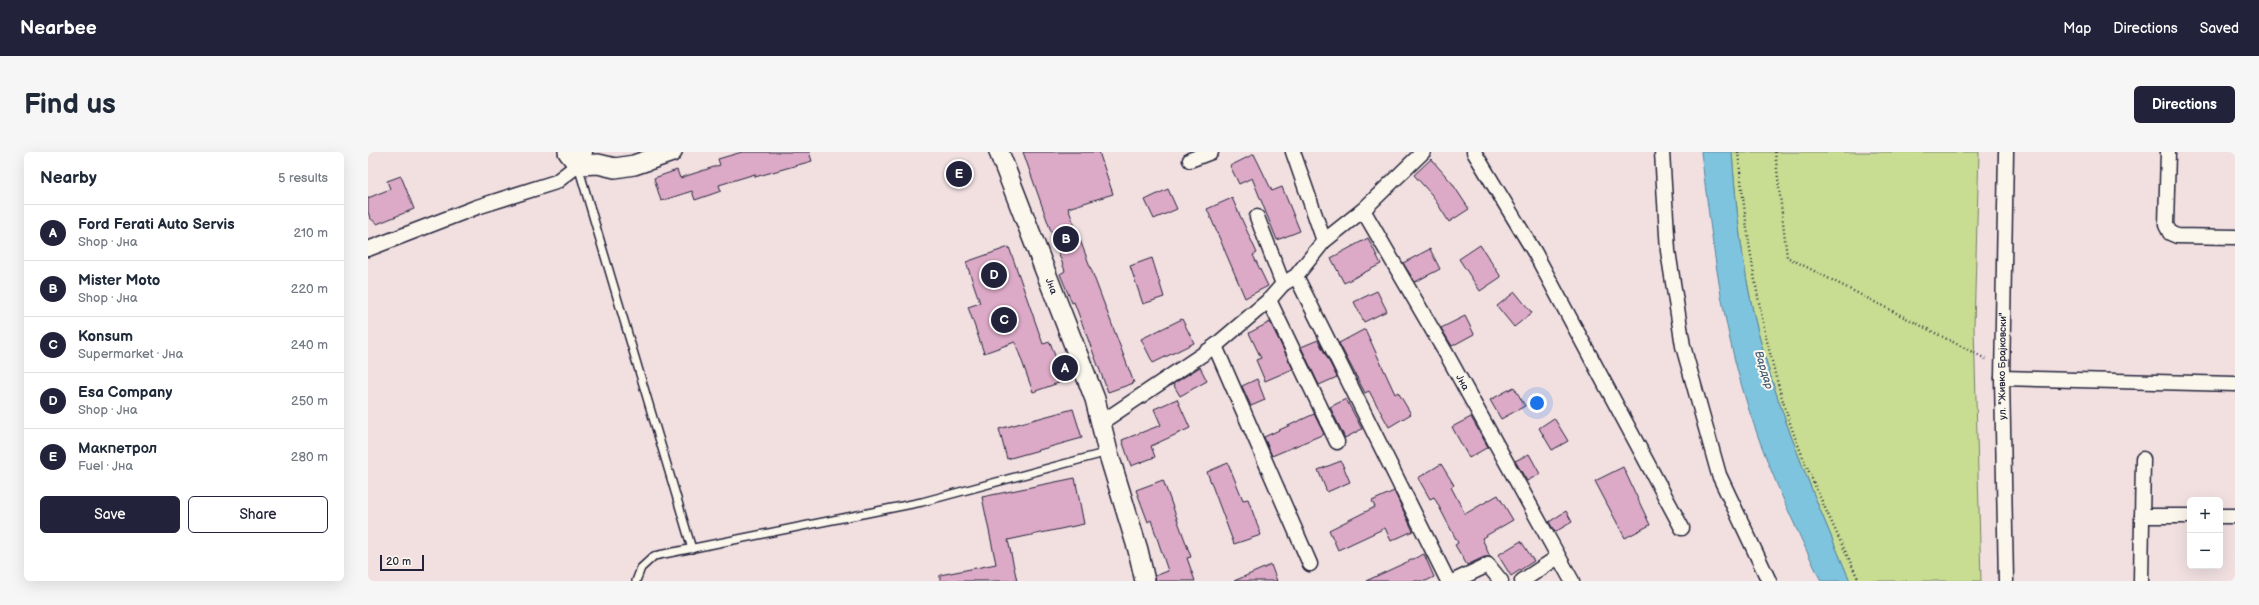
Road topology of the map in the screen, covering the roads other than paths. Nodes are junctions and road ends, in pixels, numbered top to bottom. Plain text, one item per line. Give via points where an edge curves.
1 (672, 152) edge
2 (999, 152) edge
3 (1211, 152) edge
4 (1293, 152) edge
5 (1423, 152) edge
6 (1474, 152) edge
7 (1662, 152) edge
8 (2006, 152) edge
9 (2168, 152) edge
10 (577, 156) edge
11 (1190, 160) dead end
12 (1363, 210) junction
13 (1257, 218) dead end
14 (2235, 236) edge
15 (1324, 241) junction
16 (368, 249) edge
17 (1296, 276) junction
18 (1283, 284) junction
19 (1269, 300) junction
20 (1215, 346) junction
21 (2002, 373) junction
22 (2235, 384) edge
23 (1102, 422) junction
24 (1337, 442) dead end
25 (1108, 452) junction
26 (2143, 459) dead end
27 (2142, 516) junction
28 (2187, 516) edge
29 (2223, 516) edge
30 (2235, 516) edge
31 (1682, 528) dead end
32 (692, 549) junction
33 (1558, 557) junction
34 (1310, 564) dead end
35 (636, 581) edge
36 (1145, 581) edge
37 (1448, 581) edge
38 (1454, 581) edge
39 (1501, 581) edge
40 (1522, 581) edge
41 (1572, 581) edge
42 (1769, 581) edge
43 (2006, 581) edge
44 (2141, 581) edge

1 - 10 street via 634,165 615,168
2 - 23 street, Јна
3 - 11 street
4 - 15 street
5 - 12 street
6 - 31 street via 1535,253
7 - 42 street via 1668,251 1683,346 1720,475
8 - 21 street, ул. "Живко Брајковски"
9 - 14 street via 2166,225 2170,232 2177,236
10 - 16 street via 556,182 477,207
10 - 32 lane
12 - 15 street
12 - 33 street, Јна via 1451,361
13 - 18 street
15 - 17 street
17 - 18 street
17 - 37 street
18 - 19 street
19 - 20 street
19 - 24 street
20 - 23 street
20 - 34 street
21 - 22 street
21 - 43 street, ул. "Живко Брајковски"
23 - 25 street, Јна
25 - 32 lane via 922,502 813,522
25 - 36 street, Јна
26 - 27 street
27 - 28 street
27 - 44 street
29 - 30 street
32 - 35 lane via 654,556 641,568
33 - 40 street
33 - 41 street, Јна
38 - 39 street via 1488,565

